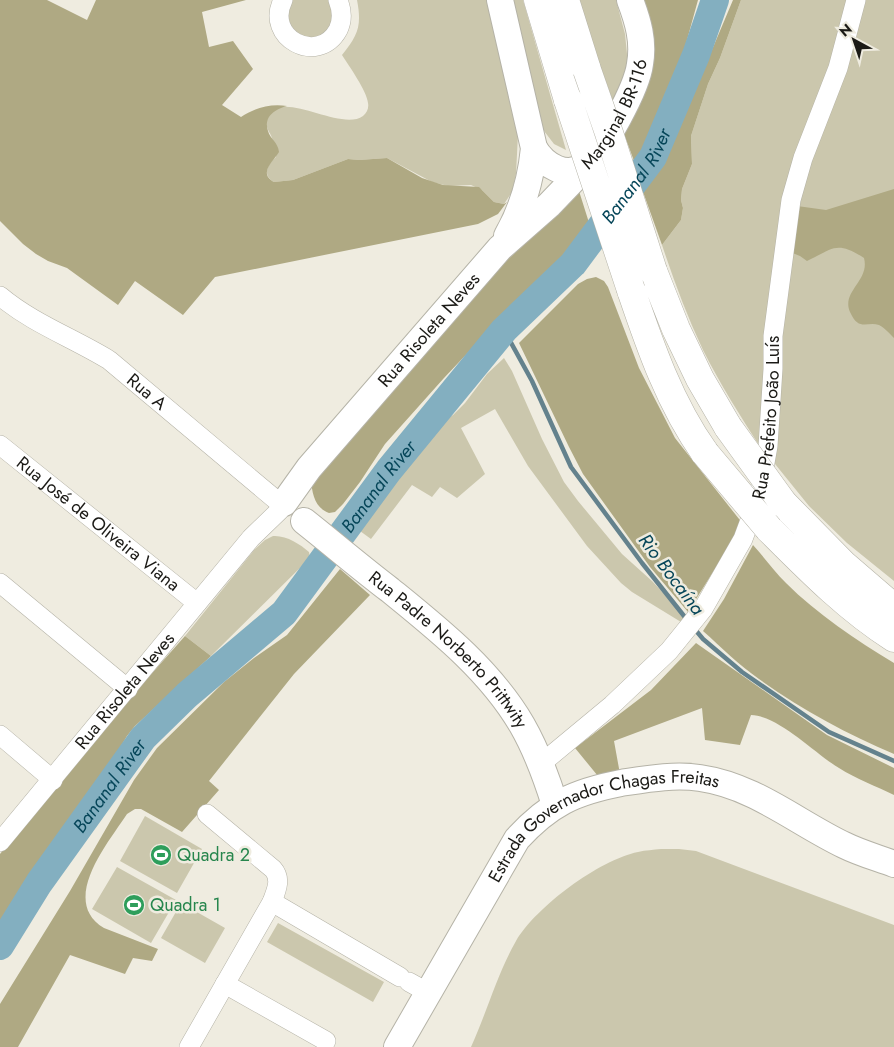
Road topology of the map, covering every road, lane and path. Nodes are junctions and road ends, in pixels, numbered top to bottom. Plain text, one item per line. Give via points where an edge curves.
1 (283, 0) edge
2 (338, 0) edge
3 (500, 0) edge
4 (538, 0) edge
5 (565, 0) edge
6 (630, 0) edge
7 (856, 0) edge
8 (534, 148) junction
9 (585, 165) junction
10 (500, 248) junction
11 (0, 296) edge
12 (0, 445) edge
13 (292, 513) junction
14 (0, 583) edge
15 (197, 603) junction
16 (894, 608) edge
17 (894, 638) edge
18 (128, 688) junction
19 (0, 735) edge
20 (542, 764) junction
21 (53, 780) junction
22 (555, 805) junction
23 (207, 814) dead end
24 (0, 842) edge
25 (894, 864) edge
26 (272, 902) junction
27 (225, 984) junction
28 (412, 984) junction
29 (326, 1040) dead end
30 (189, 1047) edge
31 (397, 1047) edge

1 - 2 street via 279,15 283,30 293,42 311,47 328,41 338,30 342,12
3 - 8 main road
4 - 17 highway, bridge via 648,343 694,438 769,528 845,602
5 - 16 highway, bridge via 652,271 696,371 728,428 783,503 843,564
6 - 9 main road, Marginal BR-116 via 642,42 638,75 614,124
7 - 20 street, Rua Prefeito João Luís via 838,68 803,158 792,200 773,336 768,446 759,496 743,539 703,609 683,636 636,684
8 - 9 main road, Marginal BR-116 via 556,169 572,170
8 - 10 main road via 522,206
9 - 10 main road, Rua Risoleta Neves via 549,205
10 - 13 main road, Rua Risoleta Neves via 309,468
11 - 13 street, Rua A via 24,314 109,360
12 - 15 street, Rua José de Oliveira Viana
13 - 15 street, Rua Risoleta Neves via 251,538
13 - 20 main road, Rua Padre Norberto Prittwity via 456,646 489,680 521,724
14 - 18 street
15 - 18 street, Rua Risoleta Neves
18 - 21 street, Rua Risoleta Neves
19 - 21 street
20 - 22 main road, Rua Padre Norberto Prittwity
21 - 24 street, Rua Risoleta Neves
22 - 25 main road, Estrada Governador Chagas Freitas via 583,792 643,779 700,778 753,794 844,846
22 - 28 main road, Estrada Governador Chagas Freitas via 516,839
23 - 26 street via 276,872 278,882
26 - 27 street
26 - 28 street
27 - 29 street
27 - 30 street
28 - 31 main road, Estrada Governador Chagas Freitas

